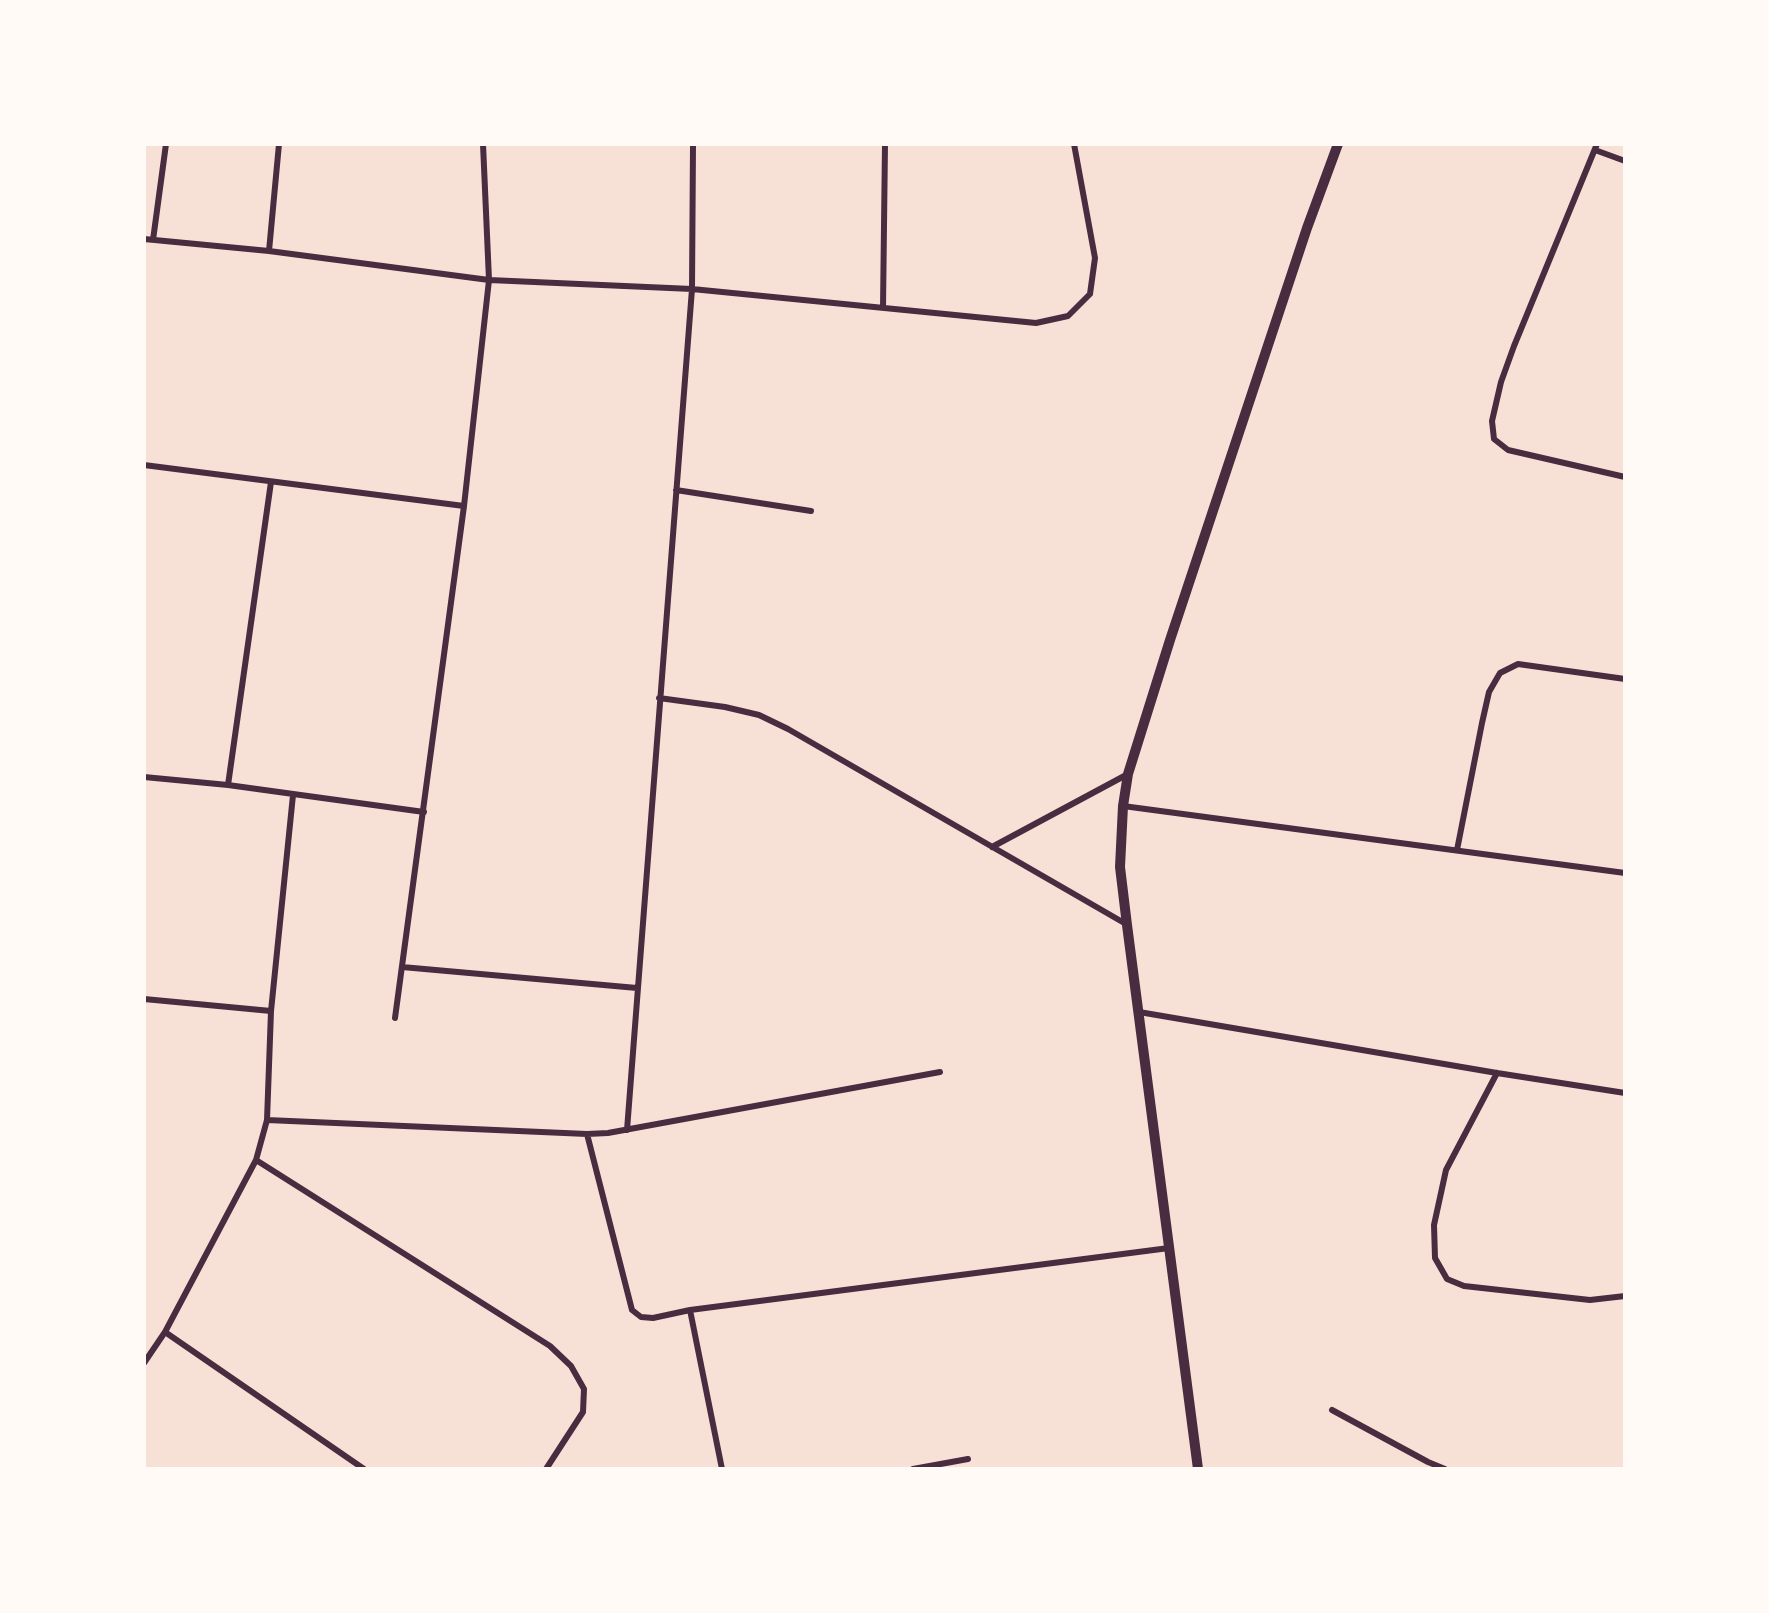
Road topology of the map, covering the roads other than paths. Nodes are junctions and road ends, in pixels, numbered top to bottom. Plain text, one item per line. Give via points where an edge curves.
1 (166, 144) edge
2 (279, 144) edge
3 (483, 144) edge
4 (693, 144) edge
5 (885, 144) edge
6 (1074, 144) edge
7 (1338, 144) edge
8 (1596, 147) edge
9 (1625, 160) edge
10 (144, 239) edge
11 (153, 240) junction
12 (269, 251) junction
13 (489, 280) junction
14 (692, 289) junction
15 (883, 308) junction
16 (144, 465) edge
17 (1625, 477) edge
18 (271, 482) junction
19 (676, 490) junction
20 (464, 506) junction
21 (811, 511) dead end
22 (1625, 679) edge
23 (659, 698) junction
24 (1128, 774) junction
25 (144, 777) edge
26 (228, 785) junction
27 (293, 795) junction
28 (1122, 806) junction
29 (424, 812) junction
30 (992, 847) junction
31 (1457, 850) junction
32 (1625, 873) edge
33 (1127, 924) junction
34 (402, 967) junction
35 (637, 988) junction
36 (144, 999) edge
37 (271, 1011) junction
38 (1139, 1012) junction
39 (395, 1018) dead end
40 (940, 1072) dead end
41 (1497, 1073) junction
42 (1625, 1093) edge
43 (267, 1120) junction
44 (627, 1130) junction
45 (587, 1134) junction
46 (256, 1160) junction
47 (1169, 1248) junction
48 (1625, 1296) edge
49 (690, 1310) junction
50 (165, 1332) junction
51 (144, 1363) edge
52 (1332, 1410) dead end
53 (968, 1459) dead end
54 (1428, 1466) edge
55 (364, 1469) edge
56 (546, 1469) edge
57 (722, 1469) edge
58 (913, 1469) edge
59 (1198, 1469) edge
60 (1445, 1469) edge

1 - 11 street
2 - 12 street
3 - 13 street
4 - 14 street
5 - 15 street
6 - 15 street via 1095,258 1090,294 1068,316 1036,323
7 - 24 street via 1306,228
8 - 9 street
8 - 17 street via 1514,346 1492,421 1494,439 1508,450
10 - 11 street
11 - 12 street
12 - 13 street
13 - 14 street
13 - 20 street
14 - 15 street
14 - 19 street
16 - 18 street
18 - 20 street
18 - 26 street
19 - 21 street
19 - 23 street
20 - 29 street
22 - 31 street via 1518,664 1500,673 1489,693
23 - 30 street via 759,715
23 - 35 street
24 - 28 street
24 - 30 street
25 - 26 street
26 - 27 street
27 - 29 street
27 - 37 street
28 - 31 street
28 - 33 street via 1120,867
29 - 34 street
30 - 33 street
31 - 32 street
33 - 38 street
34 - 35 street
34 - 39 street
35 - 44 street
36 - 37 street
37 - 43 street
38 - 41 street
38 - 47 street
40 - 44 street
41 - 42 street
41 - 48 street via 1446,1170 1434,1225 1435,1258 1447,1279 1464,1287 1590,1300
43 - 45 street
43 - 46 street
44 - 45 street
45 - 49 street via 632,1310 641,1317 653,1318
46 - 50 street
46 - 56 street via 550,1346 571,1366 584,1389 583,1412
47 - 49 street
47 - 59 street
49 - 57 street
50 - 51 street
50 - 55 street
52 - 54 street
53 - 58 street
54 - 60 street

